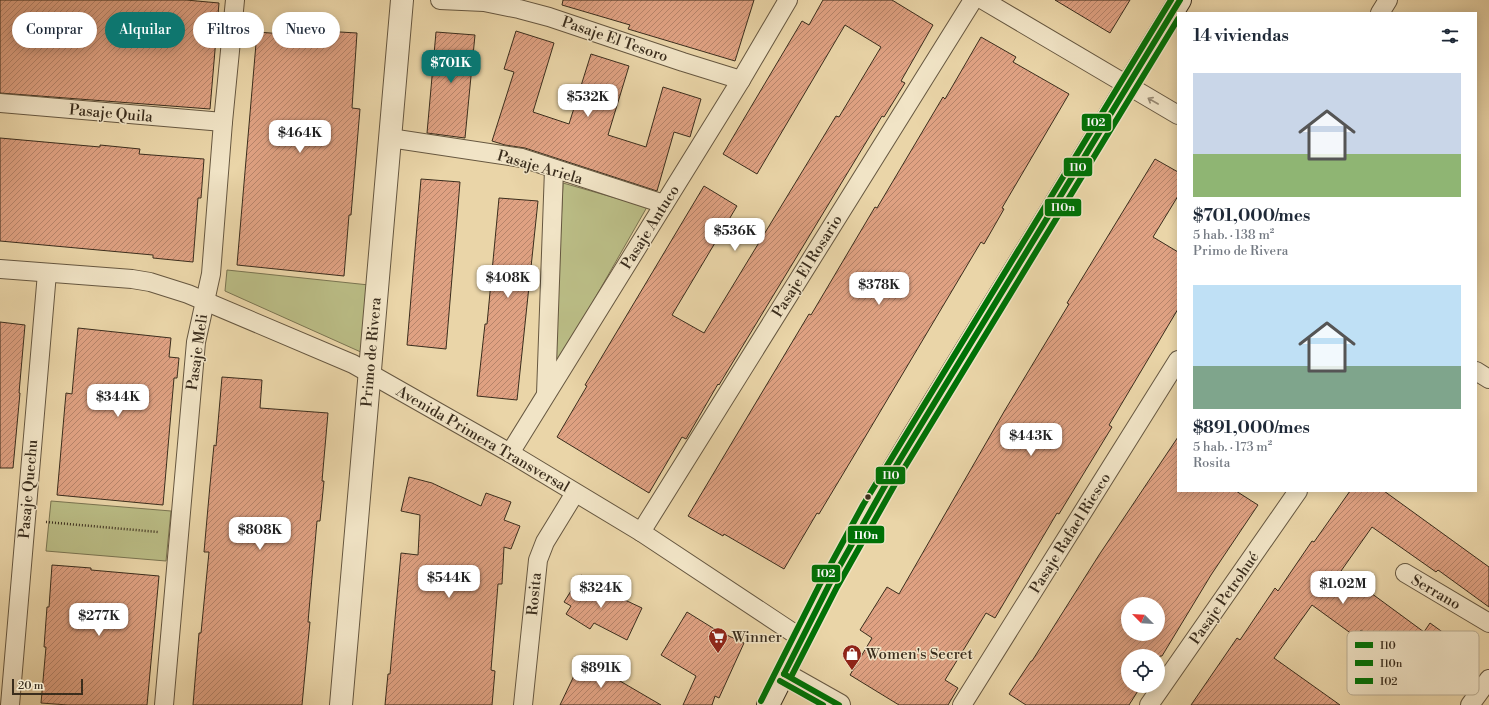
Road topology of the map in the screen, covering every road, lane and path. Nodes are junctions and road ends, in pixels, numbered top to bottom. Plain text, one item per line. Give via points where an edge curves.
1 (235, 0) edge
2 (402, 0) edge
3 (440, 0) edge
4 (788, 0) edge
5 (973, 0) edge
6 (983, 0) edge
7 (1180, 0) edge
8 (1388, 0) edge
9 (1381, 12) edge
10 (741, 80) junction
11 (1128, 85) junction
12 (0, 103) edge
13 (1177, 114) edge
14 (223, 122) junction
15 (390, 138) junction
16 (554, 169) junction
17 (664, 204) junction
18 (0, 269) edge
19 (47, 273) junction
20 (205, 302) junction
21 (1177, 362) edge
22 (1477, 372) edge
23 (370, 374) junction
24 (1489, 379) edge
25 (546, 396) junction
26 (510, 453) junction
27 (1297, 492) edge
28 (575, 493) junction
29 (26, 520) junction
30 (641, 532) junction
31 (179, 534) junction
32 (1405, 573) dead end
33 (1489, 623) edge
34 (801, 638) junction
35 (784, 674) junction
36 (1489, 679) edge
37 (1479, 693) edge
38 (1477, 695) edge
39 (10, 705) edge
40 (164, 705) edge
41 (341, 705) edge
42 (523, 705) edge
43 (768, 705) edge
44 (839, 705) edge
45 (962, 705) edge
46 (1149, 705) edge
47 (1470, 705) edge

1 - 14 street, Pasaje Meli
2 - 15 main road, Primo de Rivera
3 - 10 street, Pasaje El Tesoro via 484,2 519,9
4 - 10 street, Pasaje Antuco
5 - 30 street, Pasaje El Rosario
6 - 11 street
7 - 11 main road
8 - 9 street
10 - 17 street, Pasaje Antuco
13 -> 11 street
11 - 34 main road via 901,457
12 - 14 street, Pasaje Quila
14 - 20 street, Pasaje Meli via 211,274
15 - 16 street, Pasaje Ariela via 522,158
15 - 23 main road, Primo de Rivera
16 - 17 street, Pasaje Ariela
16 - 25 street
17 - 25 street, Pasaje Antuco
18 - 19 street, Avenida Primera Transversal
19 - 20 street, Avenida Primera Transversal via 150,282
19 - 29 street, Pasaje Quechu
20 - 23 street, Avenida Primera Transversal via 353,364
20 - 31 street, Pasaje Meli via 196,342
21 - 45 street, Pasaje Rafael Riesco
22 - 24 street
23 - 26 street, Avenida Primera Transversal
23 - 41 main road, Primo de Rivera
25 - 26 street, Pasaje Antuco
26 - 28 street, Avenida Primera Transversal
27 - 46 street, Pasaje Petrohué
28 - 30 street, Avenida Primera Transversal
28 - 42 street, Rosita via 545,542 538,560
29 - 31 path
29 - 39 street, Pasaje Quechu
30 - 34 street, Avenida Primera Transversal
31 - 40 street, Pasaje Meli
32 - 33 street, Serrano
34 - 35 main road
35 - 43 main road
35 - 44 main road
36 - 37 street
38 - 47 street

